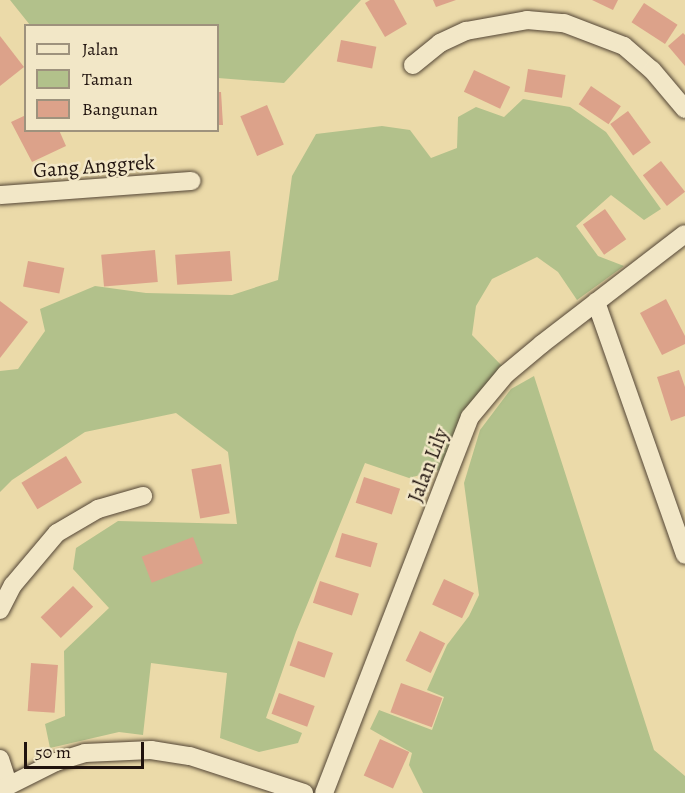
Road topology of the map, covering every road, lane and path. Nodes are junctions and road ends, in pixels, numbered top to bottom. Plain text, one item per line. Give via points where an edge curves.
1 (413, 65) dead end
2 (685, 109) edge
3 (191, 181) dead end
4 (0, 195) edge
5 (685, 234) edge
6 (596, 302) junction
7 (143, 496) dead end
8 (685, 555) edge
9 (0, 610) edge
10 (0, 759) edge
11 (13, 787) edge
12 (304, 793) edge
13 (324, 793) edge

1 - 2 street via 440,43 466,31 527,20 564,23 624,46 652,70
3 - 4 street, Gang Anggrek
5 - 6 street, Jalan Lily
6 - 8 street
6 - 13 street, Jalan Lily via 506,374 470,417
7 - 9 street via 98,509 57,533 13,585
10 - 11 street
11 - 12 street via 85,753 151,750 190,756

